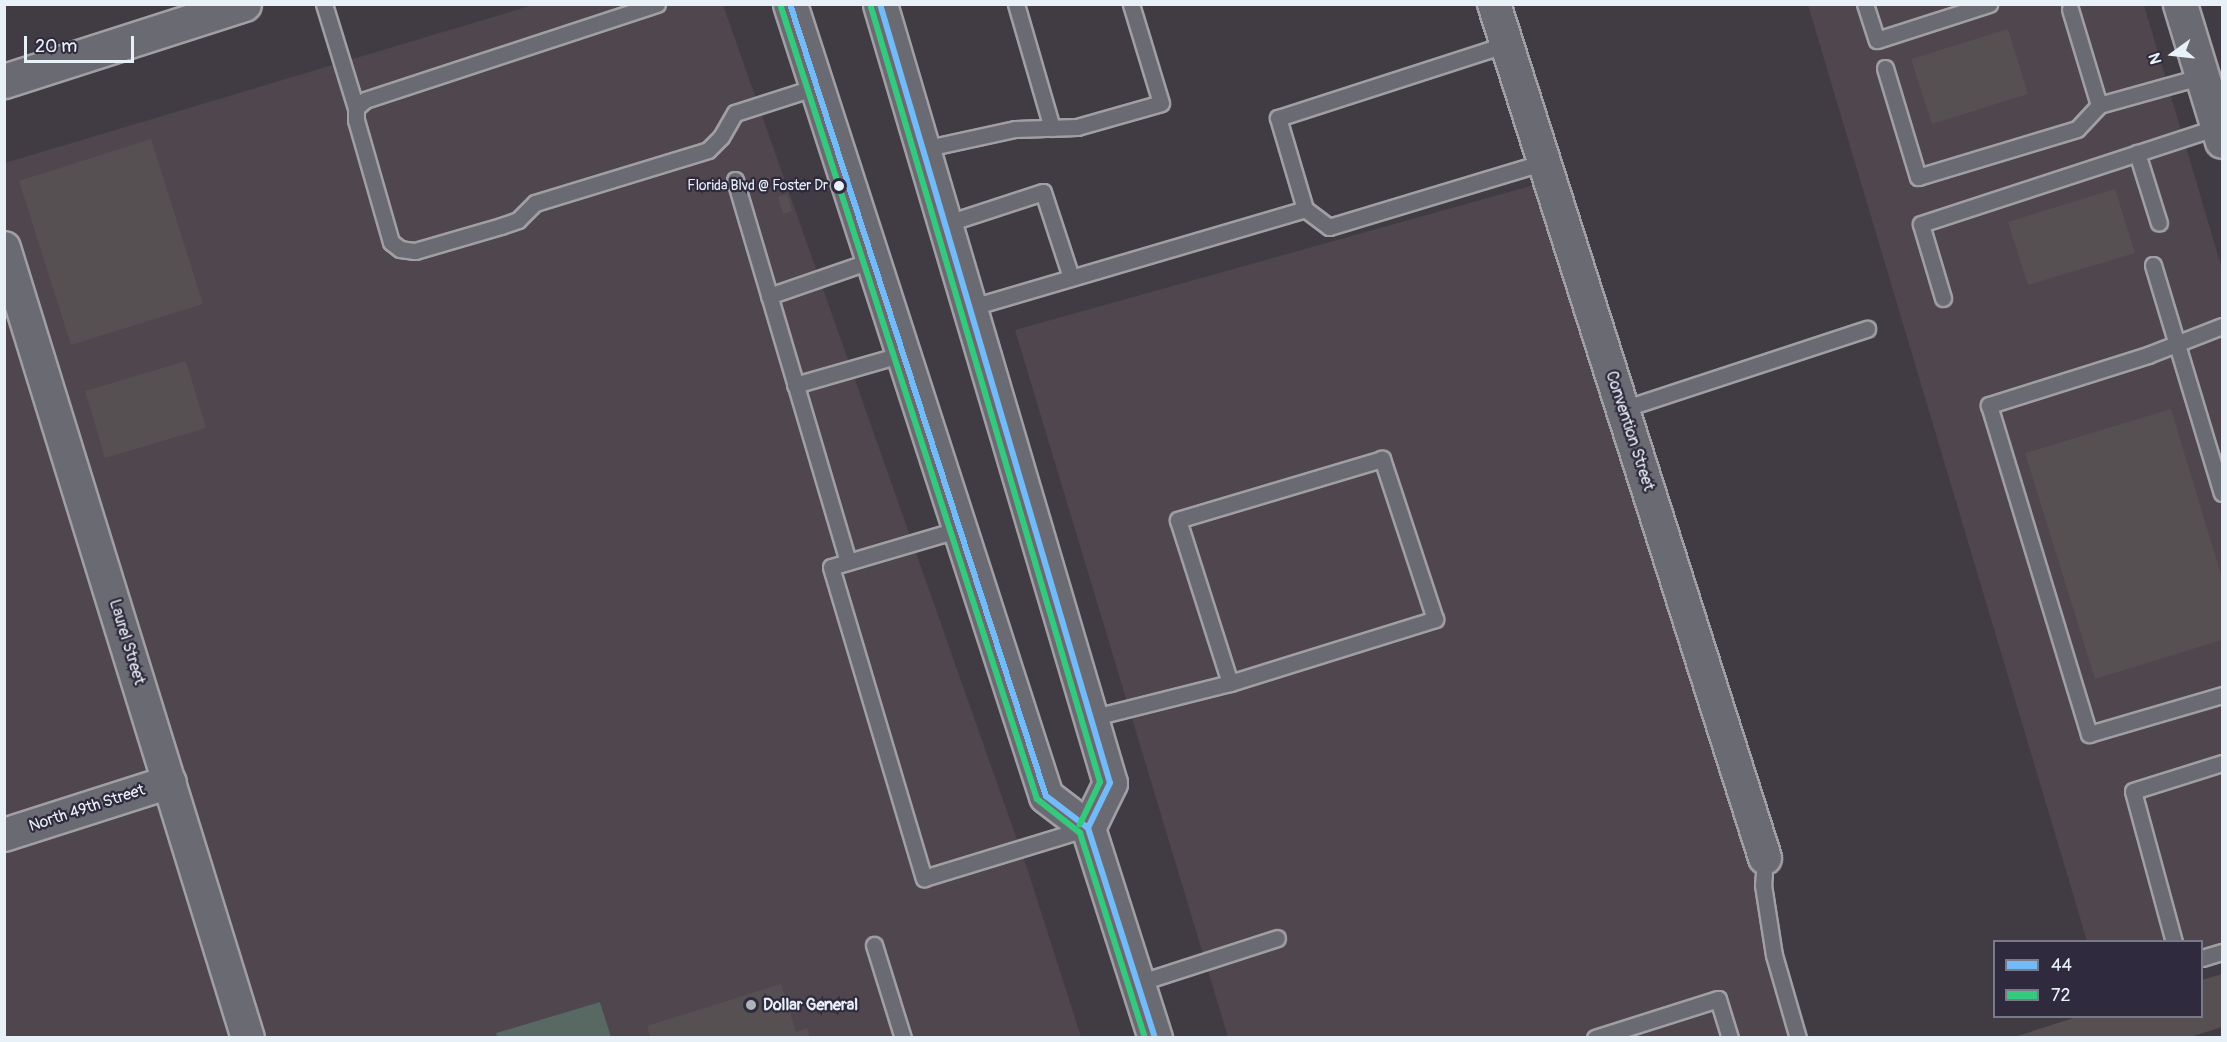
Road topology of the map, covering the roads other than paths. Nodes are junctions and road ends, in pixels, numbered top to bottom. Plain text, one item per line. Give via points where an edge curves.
1 (244, 4) edge
2 (324, 4) edge
3 (657, 4) edge
4 (790, 4) edge
5 (880, 4) edge
6 (1016, 4) edge
7 (1131, 4) edge
8 (1494, 4) edge
9 (1865, 4) edge
10 (1989, 4) edge
11 (2180, 4) edge
12 (2070, 9) dead end
13 (1507, 44) junction
14 (1885, 68) dead end
15 (2202, 76) junction
16 (4, 81) edge
17 (816, 87) junction
18 (2098, 105) junction
19 (356, 108) junction
20 (1052, 128) junction
21 (2220, 134) edge
22 (923, 149) junction
23 (2137, 153) junction
24 (1545, 162) junction
25 (735, 180) dead end
26 (1305, 209) junction
27 (2159, 222) dead end
28 (945, 224) junction
29 (4, 248) edge
30 (873, 260) junction
31 (2153, 265) dead end
32 (1071, 277) junction
33 (769, 296) junction
34 (1943, 298) dead end
35 (969, 308) junction
36 (2223, 326) edge
37 (1867, 329) dead end
38 (2175, 342) junction
39 (903, 354) junction
40 (795, 385) junction
41 (1623, 409) junction
42 (2223, 493) edge
43 (960, 529) junction
44 (848, 562) junction
45 (1230, 682) junction
46 (2223, 695) edge
47 (1091, 718) junction
48 (2223, 763) edge
49 (170, 782) junction
50 (1088, 828) junction
51 (4, 835) edge
52 (1765, 858) joint
53 (1277, 938) dead end
54 (2173, 940) edge
55 (874, 945) dead end
56 (2223, 952) edge
57 (2203, 958) edge
58 (1138, 983) junction
59 (248, 1038) edge
60 (903, 1038) edge
61 (1155, 1038) edge
62 (1595, 1038) edge
63 (1730, 1038) edge
64 (1798, 1038) edge

1 - 16 main road
2 - 19 lane
3 - 19 lane via 365,100
4 - 17 main road
5 - 22 main road
6 - 20 lane
7 - 20 lane via 1161,103 1077,127
8 - 13 street, Convention Street
9 - 10 lane via 1877,40
11 - 15 main road
12 - 18 lane
13 - 24 street, Convention Street
13 - 26 lane via 1278,118
14 - 18 lane via 1918,177 2077,129
15 - 18 lane
15 - 21 main road
17 - 19 lane via 735,112 721,138 708,150 535,203 518,220 415,251 400,249 392,242 356,120
17 - 30 main road
20 - 22 lane via 1015,129
21 - 23 lane
22 - 28 main road
23 - 27 lane
23 - 34 lane via 1921,224
24 - 26 lane via 1329,227
24 - 41 street, Convention Street
25 - 33 lane
26 - 32 lane
28 - 32 lane via 1043,192
28 - 35 main road
29 - 49 street, Laurel Street
30 - 33 lane
30 - 39 main road
31 - 38 lane
32 - 35 lane
33 - 40 lane
35 - 47 main road
36 - 38 lane
37 - 41 lane
38 - 42 lane
38 - 46 lane via 2148,355 1989,405 2089,734
39 - 40 lane
39 - 43 main road
40 - 44 lane
41 - 52 street, Convention Street
43 - 44 lane
43 - 50 main road via 1046,796
44 - 50 lane via 831,567 924,878
45 - 45 lane via 1435,619 1382,459 1178,520
45 - 47 lane
47 - 50 main road via 1110,783
48 - 54 lane via 2133,791
49 - 51 street, North 49th Street
49 - 59 street, Laurel Street
50 - 58 main road
52 - 64 lane via 1763,885 1774,955
53 - 58 lane
55 - 60 lane
56 - 57 lane
58 - 61 main road
62 - 63 lane via 1718,999

